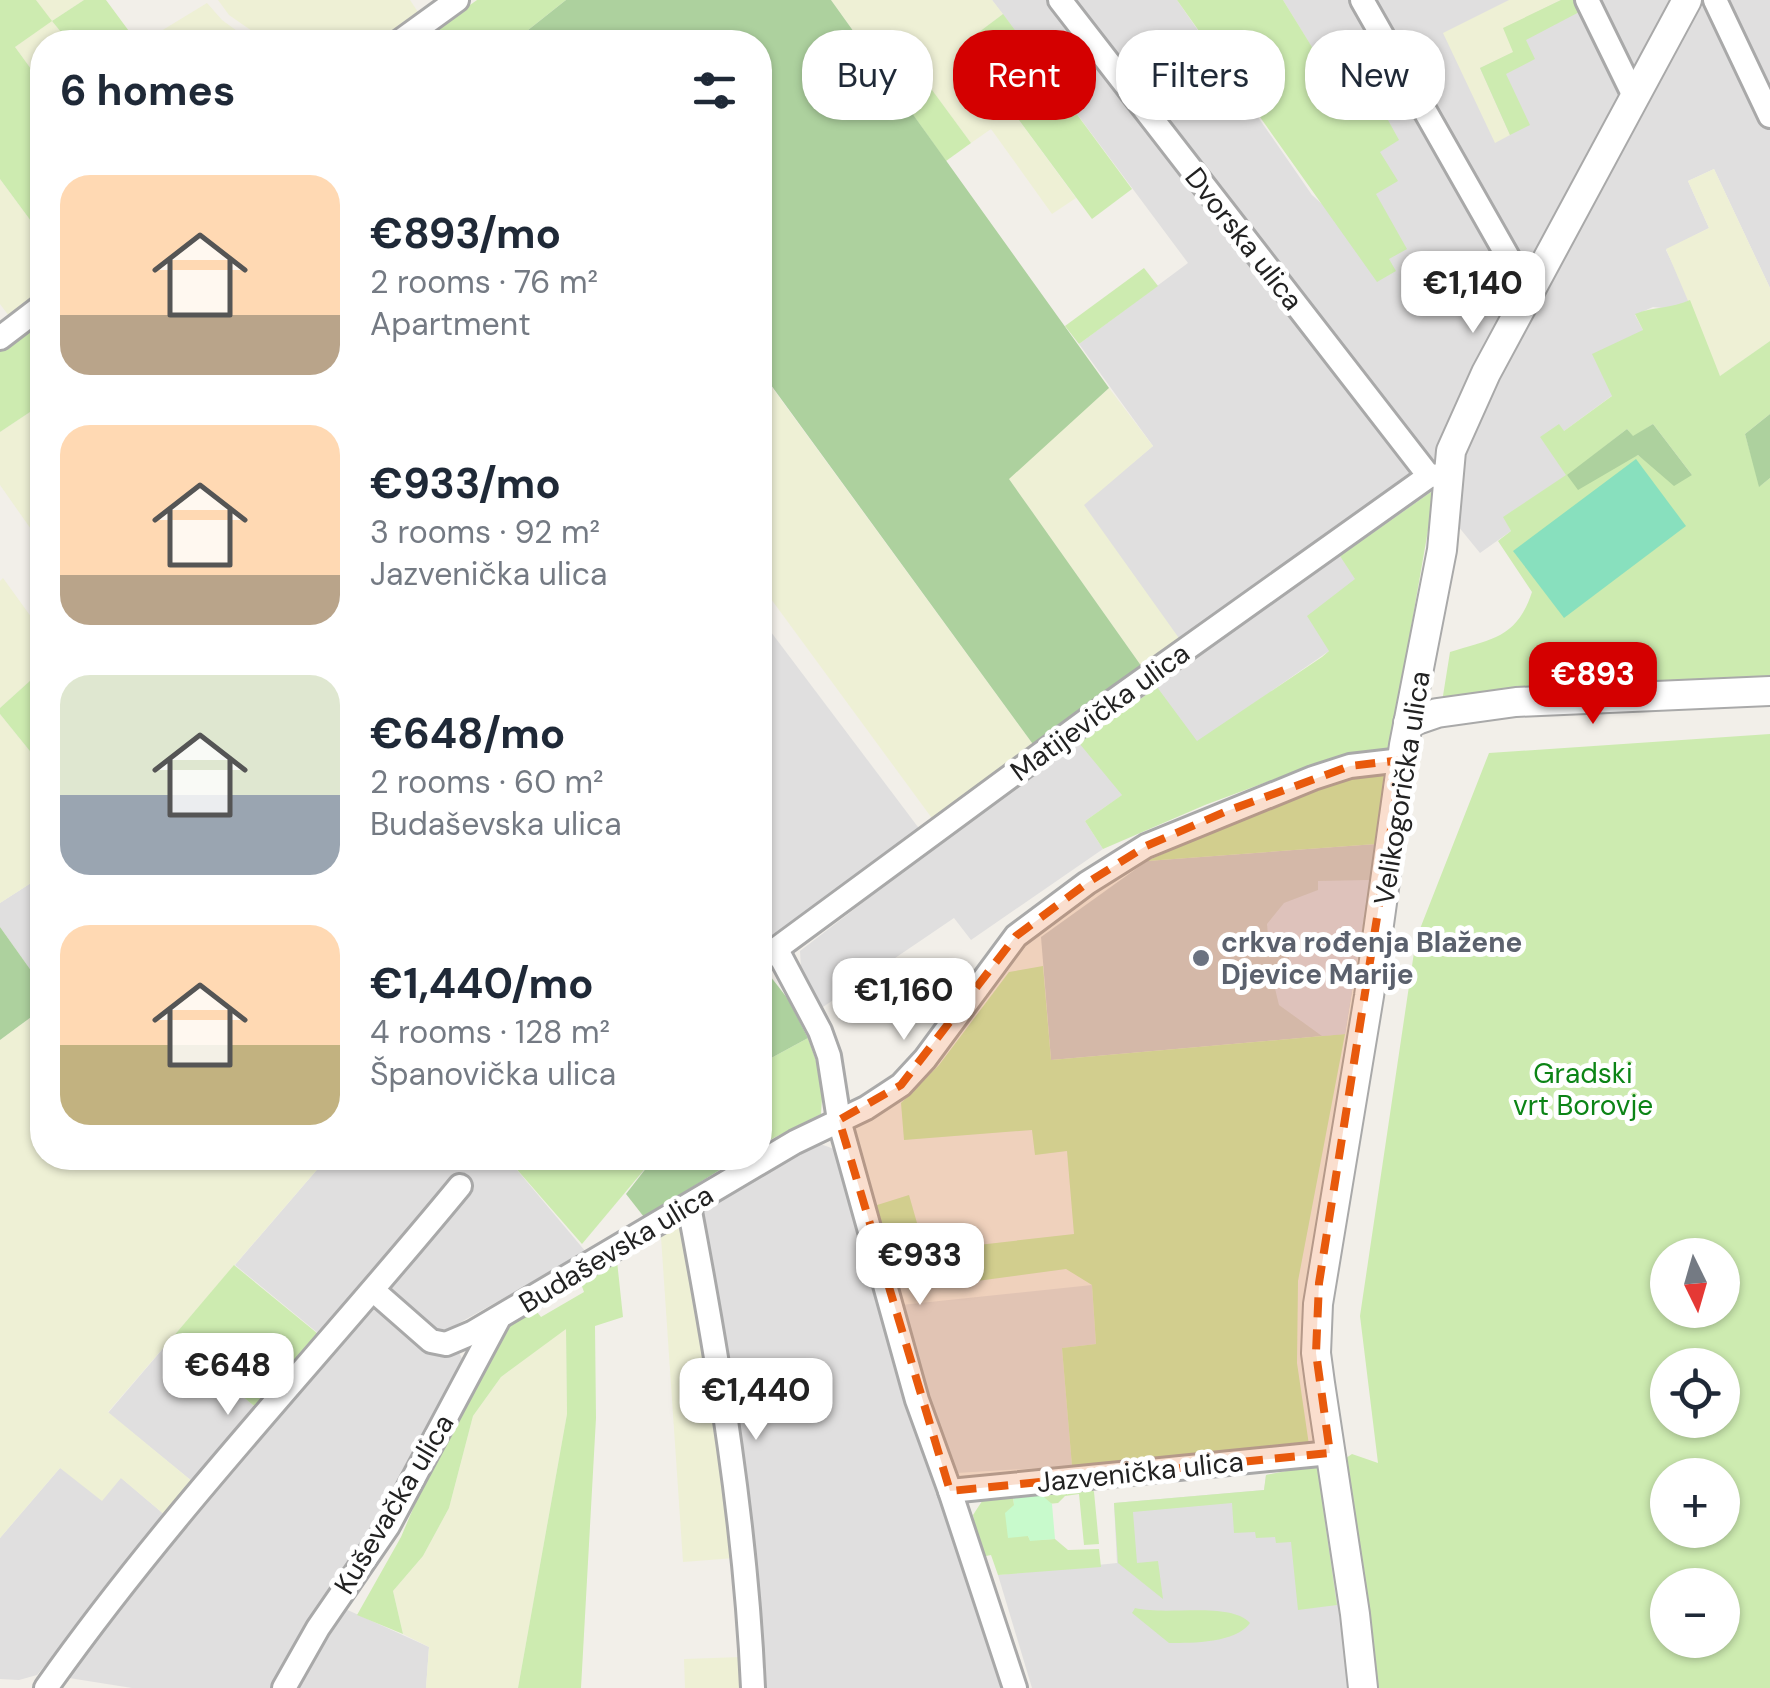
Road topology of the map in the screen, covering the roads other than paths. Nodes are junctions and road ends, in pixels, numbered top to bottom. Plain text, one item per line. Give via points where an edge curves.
1 (457, 0) edge
2 (1060, 0) edge
3 (1362, 0) edge
4 (1587, 0) edge
5 (1687, 0) edge
6 (1715, 0) edge
7 (416, 30) edge
8 (1635, 98) junction
9 (1770, 116) edge
10 (1529, 294) junction
11 (30, 315) edge
12 (0, 338) edge
13 (1438, 476) junction
14 (1770, 691) edge
15 (1408, 723) junction
16 (1402, 760) junction
17 (772, 954) edge
18 (772, 960) edge
19 (839, 1120) junction
20 (772, 1158) edge
21 (752, 1170) edge
22 (460, 1186) dead end
23 (689, 1206) junction
24 (374, 1291) junction
25 (500, 1318) junction
26 (1330, 1453) junction
27 (950, 1490) junction
28 (46, 1688) edge
29 (284, 1688) edge
30 (753, 1688) edge
31 (1015, 1688) edge
32 (1363, 1688) edge

1 - 7 street
2 - 13 street, Dvorska ulica
3 - 10 street
4 - 8 street
5 - 8 street, Velikogorička ulica
6 - 9 street
8 - 10 street, Velikogorička ulica
10 - 13 street, Velikogorička ulica
11 - 12 street
13 - 15 street, Velikogorička ulica via 1442,550
13 - 17 street, Matijevička ulica via 1102,709
14 - 15 street via 1516,702
15 - 16 street, Velikogorička ulica
16 - 19 street, Budaševska ulica via 1350,766 1227,811 1146,846 1087,883 1016,936 901,1085
16 - 26 street, Velikogorička ulica via 1320,1283 1316,1353
18 - 19 street via 820,1031
19 - 20 street, Budaševska ulica
19 - 27 street via 916,1400
21 - 23 street, Budaševska ulica
22 - 24 street
23 - 25 street, Budaševska ulica
23 - 30 street via 738,1490
24 - 25 street, Budaševska ulica via 439,1344
24 - 28 street via 204,1482
25 - 29 street, Kuševačka ulica via 388,1526
26 - 27 street, Jazvenička ulica
26 - 32 street, Velikogorička ulica
27 - 31 street

